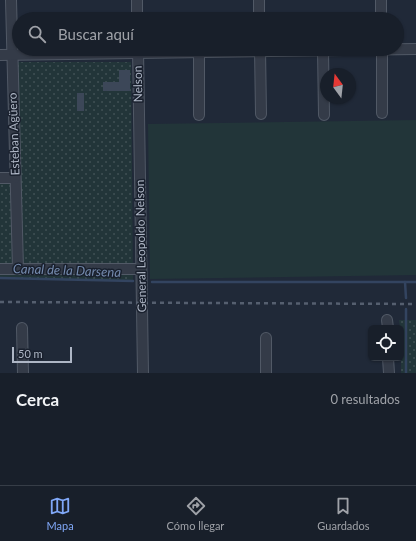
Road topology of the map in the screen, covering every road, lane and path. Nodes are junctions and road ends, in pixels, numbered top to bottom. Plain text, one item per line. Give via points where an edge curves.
1 (11, 0) edge
2 (137, 0) edge
3 (259, 0) edge
4 (381, 0) edge
5 (137, 12) edge
6 (260, 12) edge
7 (381, 12) edge
8 (404, 49) edge
9 (416, 49) edge
10 (0, 55) edge
11 (12, 55) joint
12 (12, 56) edge
13 (138, 56) edge
14 (199, 56) edge
15 (260, 56) edge
16 (323, 56) edge
17 (382, 56) edge
18 (382, 113) dead end
19 (260, 114) dead end
20 (324, 114) dead end
21 (199, 115) dead end
22 (139, 120) joint
23 (0, 178) edge
24 (15, 178) junction
25 (0, 269) edge
26 (18, 269) junction
27 (141, 269) junction
28 (22, 328) dead end
29 (266, 338) dead end
30 (388, 361) edge
31 (23, 373) edge
32 (143, 373) edge
33 (266, 373) edge
34 (389, 373) edge

1 - 11 street, Esteban Agüero
2 - 5 street
3 - 6 street
4 - 7 street
8 - 9 street
10 - 11 street
12 - 24 street, Esteban Agüero
13 - 22 street, Nelson
14 - 21 street
15 - 19 street
16 - 20 street
17 - 18 street
22 - 27 street, General Leopoldo Nelson
23 - 24 street
24 - 26 street, Esteban Agüero
25 - 26 street
26 - 27 street
27 - 32 street, General Leopoldo Nelson
28 - 31 street
29 - 33 street
30 - 34 street

